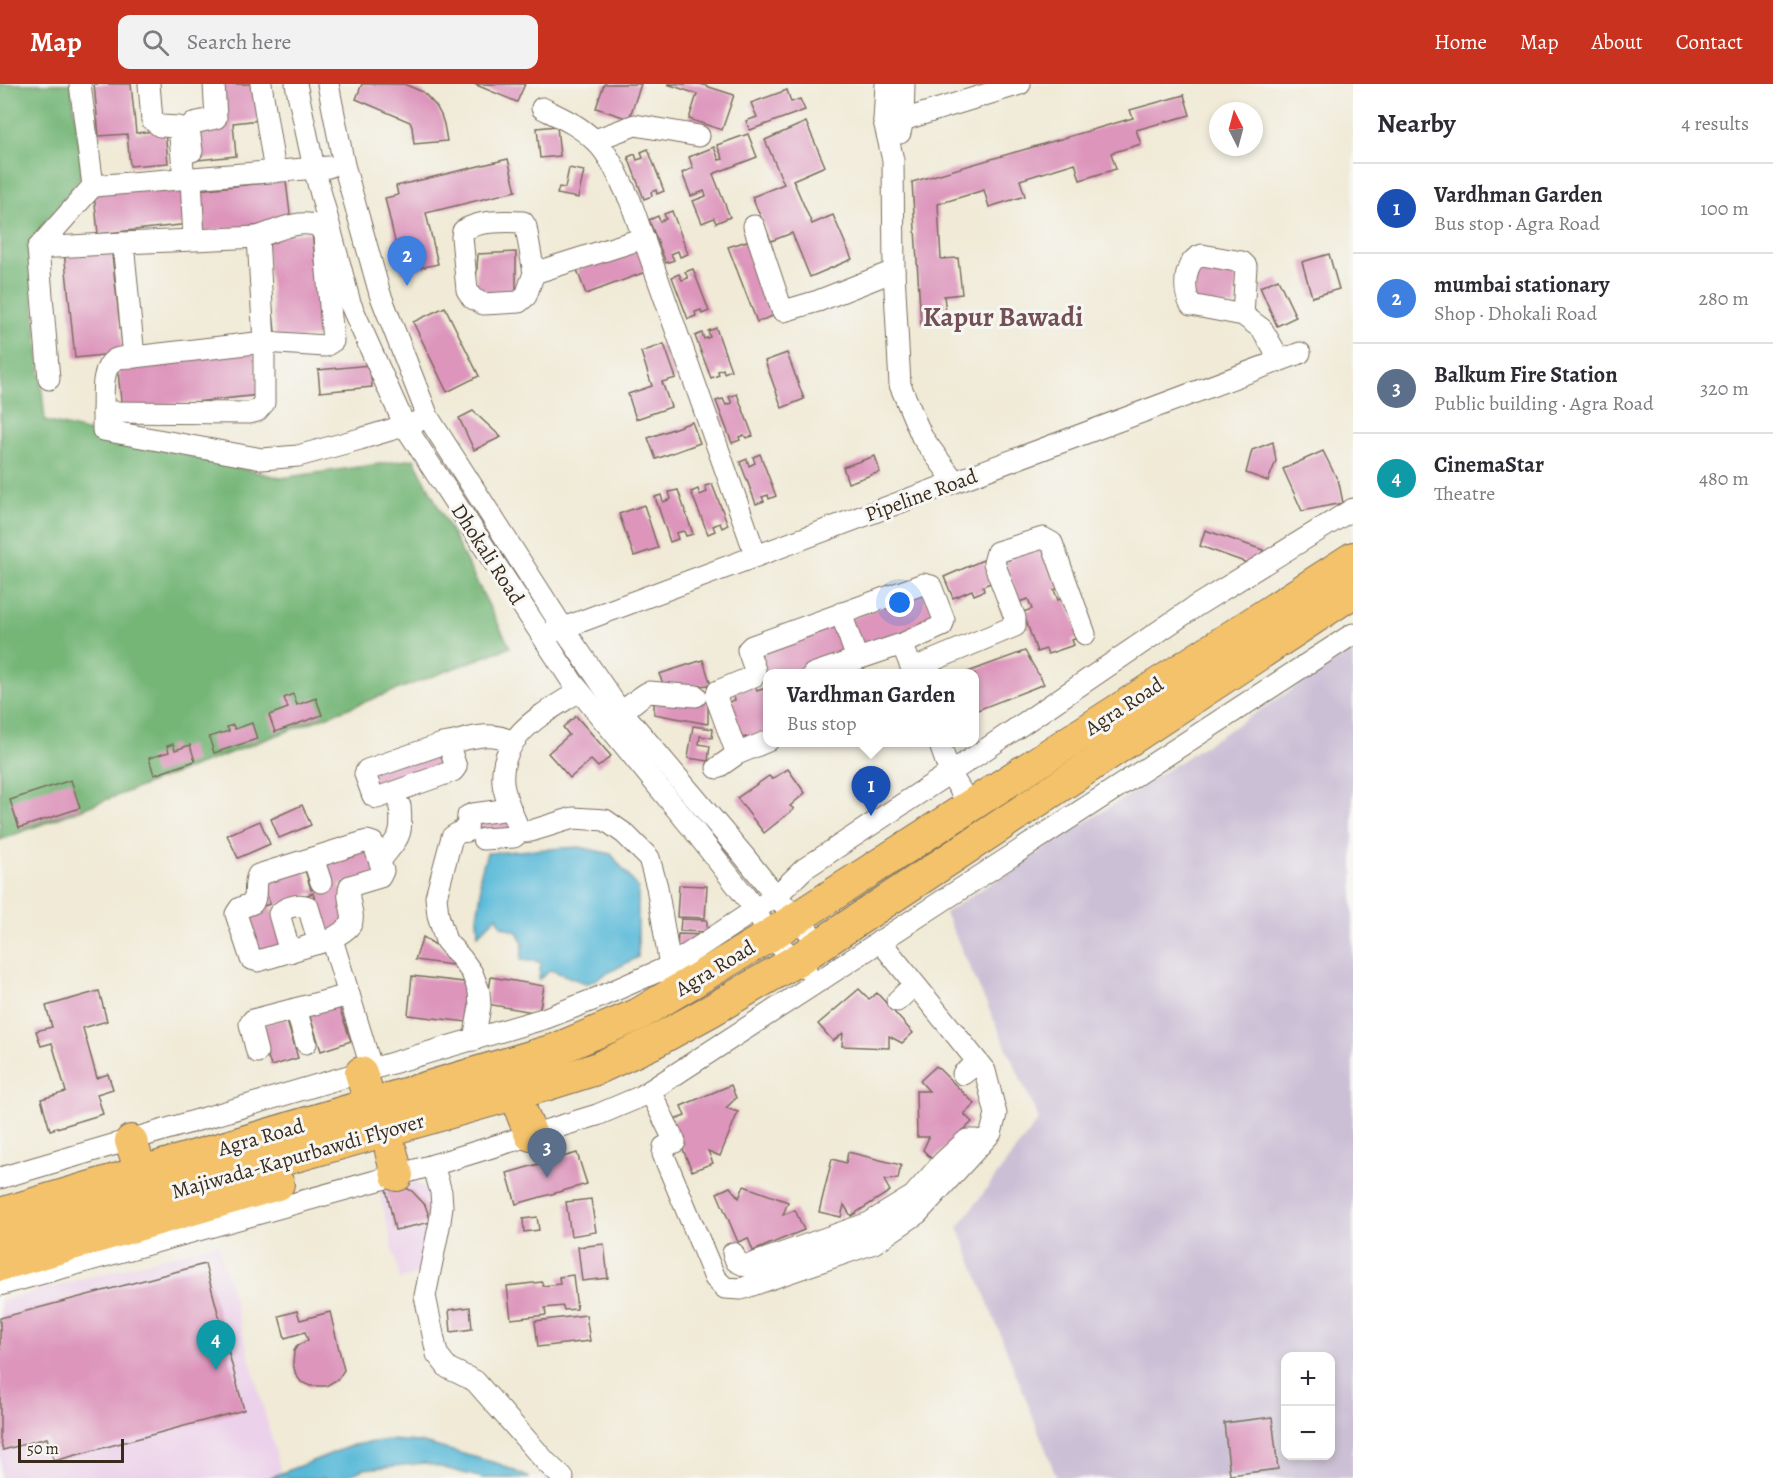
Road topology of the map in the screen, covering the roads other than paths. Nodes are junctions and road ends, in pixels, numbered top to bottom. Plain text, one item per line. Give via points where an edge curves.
1 (80, 84) edge
2 (149, 84) edge
3 (214, 84) edge
4 (261, 84) edge
5 (296, 84) edge
6 (328, 84) edge
7 (886, 84) edge
8 (904, 84) edge
9 (1020, 84) edge
10 (542, 108) dead end
11 (894, 121) junction
12 (699, 136) dead end
13 (595, 140) junction
14 (344, 165) junction
15 (314, 168) junction
16 (275, 172) junction
17 (190, 179) junction
18 (93, 186) junction
19 (754, 226) dead end
20 (258, 237) junction
21 (644, 238) junction
22 (194, 240) junction
23 (123, 243) junction
24 (38, 248) junction
25 (894, 271) junction
26 (534, 273) junction
27 (1243, 315) dead end
28 (264, 342) junction
29 (134, 357) junction
30 (49, 379) dead end
31 (103, 412) junction
32 (428, 417) junction
33 (405, 426) junction
34 (956, 482) junction
35 (1353, 509) edge
36 (756, 556) junction
37 (1353, 558) edge
38 (1353, 592) edge
39 (841, 613) junction
40 (562, 628) junction
41 (1085, 634) dead end
42 (1353, 634) edge
43 (542, 637) junction
44 (902, 644) junction
45 (857, 659) junction
46 (828, 669) edge
47 (912, 669) edge
48 (918, 669) edge
49 (579, 691) junction
50 (696, 696) dead end
51 (622, 712) junction
52 (512, 742) junction
53 (634, 742) junction
54 (448, 743) dead end
55 (763, 743) edge
56 (941, 747) edge
57 (737, 754) junction
58 (717, 768) dead end
59 (950, 773) junction
60 (400, 806) dead end
61 (970, 806) junction
62 (510, 809) junction
63 (520, 832) junction
64 (483, 839) dead end
65 (312, 858) junction
66 (380, 861) junction
67 (321, 882) dead end
68 (776, 896) junction
69 (755, 909) junction
70 (796, 918) junction
71 (770, 936) junction
72 (325, 941) junction
73 (880, 942) junction
74 (290, 952) junction
75 (811, 962) junction
76 (670, 981) junction
77 (914, 985) junction
78 (349, 995) junction
79 (897, 1000) dead end
80 (296, 1009) junction
81 (474, 1040) junction
82 (306, 1043) dead end
83 (257, 1052) dead end
84 (596, 1069) junction
85 (366, 1071) junction
86 (650, 1091) junction
87 (371, 1104) junction
88 (526, 1124) junction
89 (131, 1141) junction
90 (982, 1143) junction
91 (394, 1163) junction
92 (433, 1165) junction
93 (141, 1172) junction
94 (0, 1178) edge
95 (219, 1213) junction
96 (0, 1214) edge
97 (0, 1240) edge
98 (733, 1253) dead end
99 (0, 1265) edge
100 (0, 1285) edge
101 (563, 1478) edge

1 - 18 street
2 - 17 street via 152,120 160,126 179,127
3 - 17 street via 216,118 193,123 189,128
4 - 16 street
5 - 15 street, Dhokali Road
6 - 14 street, Dhokali Road
7 - 11 street
8 - 11 street
9 - 11 street
10 - 13 street
11 - 25 street
12 - 13 street via 635,125
13 - 21 street via 630,200
14 - 15 street
14 - 32 street, Dhokali Road via 380,294
15 - 16 street
15 - 33 street, Dhokali Road via 350,303
16 - 17 street
17 - 18 street
17 - 22 street
18 - 24 street
19 - 25 street via 784,312
20 - 22 street
20 - 28 street
20 - 28 street via 307,222 319,226 324,235 333,341 326,346
21 - 26 street
21 - 36 street
22 - 23 street
23 - 24 street
23 - 29 street
24 - 30 street
25 - 34 street via 900,385 922,437
26 - 26 street via 526,296 519,302 483,304 472,298 467,290 463,231 470,226 523,222
27 - 34 street, Pipeline Road via 1290,356
28 - 29 street
28 - 31 street via 264,403 257,411
29 - 31 street via 117,358 108,369
31 - 33 street via 103,430 262,459 298,456
32 - 33 street
32 - 40 street, Dhokali Road
33 - 43 street, Dhokali Road
34 - 36 street, Pipeline Road
35 - 59 street via 1196,606
36 - 40 street, Pipeline Road
37 - 61 highway, Agra Road
38 - 75 highway, Agra Road
39 - 44 street via 923,584 931,586 944,620 942,626
39 - 45 street
39 - 57 street via 748,650 754,676 718,691 716,697
40 - 43 street, Pipeline Road
40 - 51 street, Dhokali Road
41 - 48 street via 1052,543 1043,538 997,552 994,563 1015,626
42 - 73 street
43 - 49 street, Dhokali Road
44 - 45 street
44 - 47 street
45 - 46 street
49 - 52 street via 525,727
49 - 53 street, Dhokali Road
50 - 51 street via 649,692
51 - 53 street, Dhokali Road
52 - 54 street via 480,736
52 - 62 street via 504,763 503,784
53 - 68 street, Dhokali Road via 744,856
53 - 69 street, Dhokali Road via 693,830
55 - 57 street
56 - 59 street
57 - 58 street
59 - 61 street
59 - 68 street via 804,869
60 - 66 street via 400,836
61 - 70 highway, Agra Road
62 - 63 street
62 - 81 street via 468,816 467,831 452,837 436,897 446,941 462,959 479,990
63 - 64 street via 514,837
63 - 76 street via 573,818 605,820 625,834 649,858 657,887
65 - 66 street via 367,841 373,843
65 - 67 street
65 - 74 street via 258,875 253,903 236,914 251,958 258,961
66 - 72 street via 380,877 350,886 351,925
68 - 69 street
68 - 70 street, Dhokali Road
69 - 71 street, Dhokali Road
69 - 76 street
70 - 71 highway, Agra Road
70 - 75 street, Dhokali Road
71 - 75 street, Dhokali Road
71 - 76 highway, Agra Road
72 - 74 street
72 - 74 street via 308,907 303,904 282,910 279,914
72 - 78 street
73 - 75 street
73 - 77 street
75 - 84 highway, Agra Road
75 - 86 street
76 - 81 street via 596,999
76 - 87 highway, Agra Road via 637,1015 557,1049
77 - 79 street
77 - 90 street via 970,1068 985,1071 996,1114 992,1133
78 - 80 street
78 - 85 street
80 - 82 street
80 - 83 street via 253,1020 250,1024
81 - 85 street
84 - 88 highway
84 - 97 highway, Majiwada-Kapurbawdi Flyover
85 - 87 highway
85 - 89 street
86 - 88 street via 597,1115
86 - 90 street via 678,1147 664,1147 663,1154 715,1278 725,1288 741,1289 874,1243 918,1213
87 - 93 highway, Agra Road
88 - 91 highway
88 - 92 street
89 - 93 highway
89 - 94 street
90 - 98 street via 967,1140 913,1196 869,1223 746,1266 736,1261
91 - 92 street
91 - 95 highway
92 - 101 street via 442,1206 425,1296 437,1354 448,1368 475,1381
93 - 96 highway, Agra Road
95 - 99 highway
95 - 100 street

